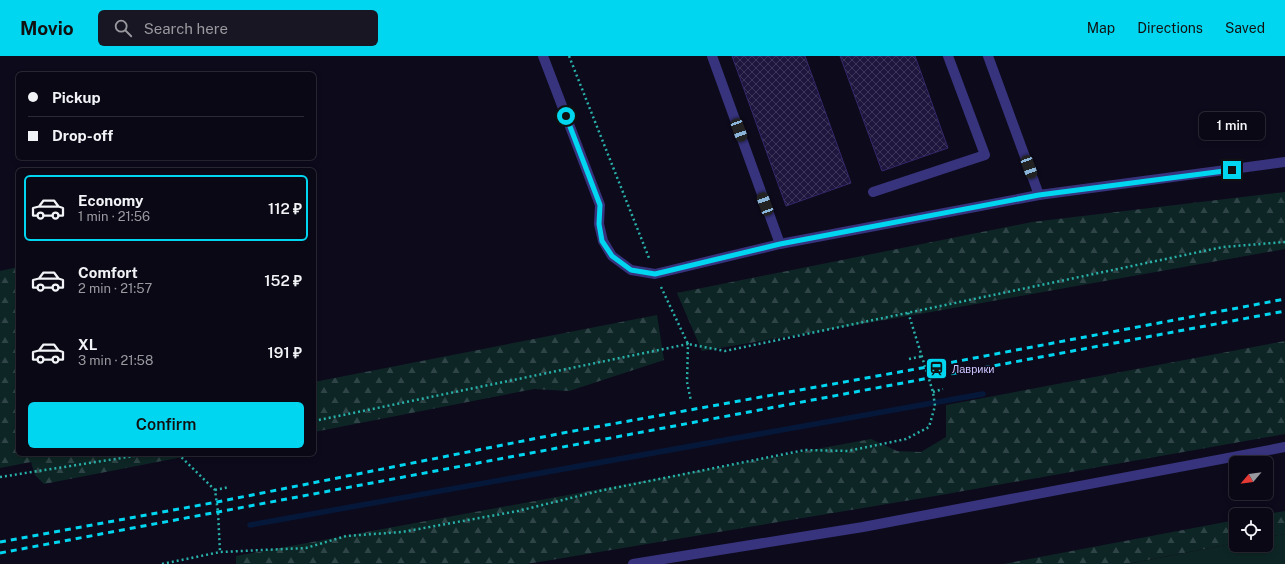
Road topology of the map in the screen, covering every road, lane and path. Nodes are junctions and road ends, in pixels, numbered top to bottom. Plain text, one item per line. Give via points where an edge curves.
1 (543, 56) edge
2 (569, 56) edge
3 (712, 56) edge
4 (948, 56) edge
5 (988, 56) edge
6 (1285, 162) edge
7 (873, 192) dead end
8 (1039, 195) junction
9 (1285, 242) edge
10 (780, 244) junction
11 (655, 274) junction
12 (908, 312) junction
13 (688, 344) junction
14 (923, 356) junction
15 (909, 359) dead end
16 (943, 389) dead end
17 (933, 392) junction
18 (691, 401) dead end
19 (316, 421) edge
20 (1285, 448) edge
21 (134, 456) edge
22 (180, 456) edge
23 (0, 477) edge
24 (229, 487) dead end
25 (215, 490) junction
26 (220, 552) junction
27 (162, 564) edge
28 (633, 564) edge

1 - 11 street via 600,205 599,224 602,241 612,256 631,270
2 - 11 path
3 - 10 street
4 - 7 street via 985,155
5 - 8 street
6 - 8 street
8 - 10 street
9 - 12 path via 1223,247
10 - 11 street
11 - 13 path
12 - 13 path via 725,351
12 - 14 path
13 - 18 path via 687,382
13 - 19 path
14 - 15 path
14 - 17 path
16 - 17 path
17 - 26 path via 935,406 929,427 906,439 848,451 805,450 599,491 518,511 402,532 346,536 306,548
20 - 28 street via 863,527
21 - 23 path
22 - 25 path
24 - 25 path
25 - 26 path
26 - 27 path

